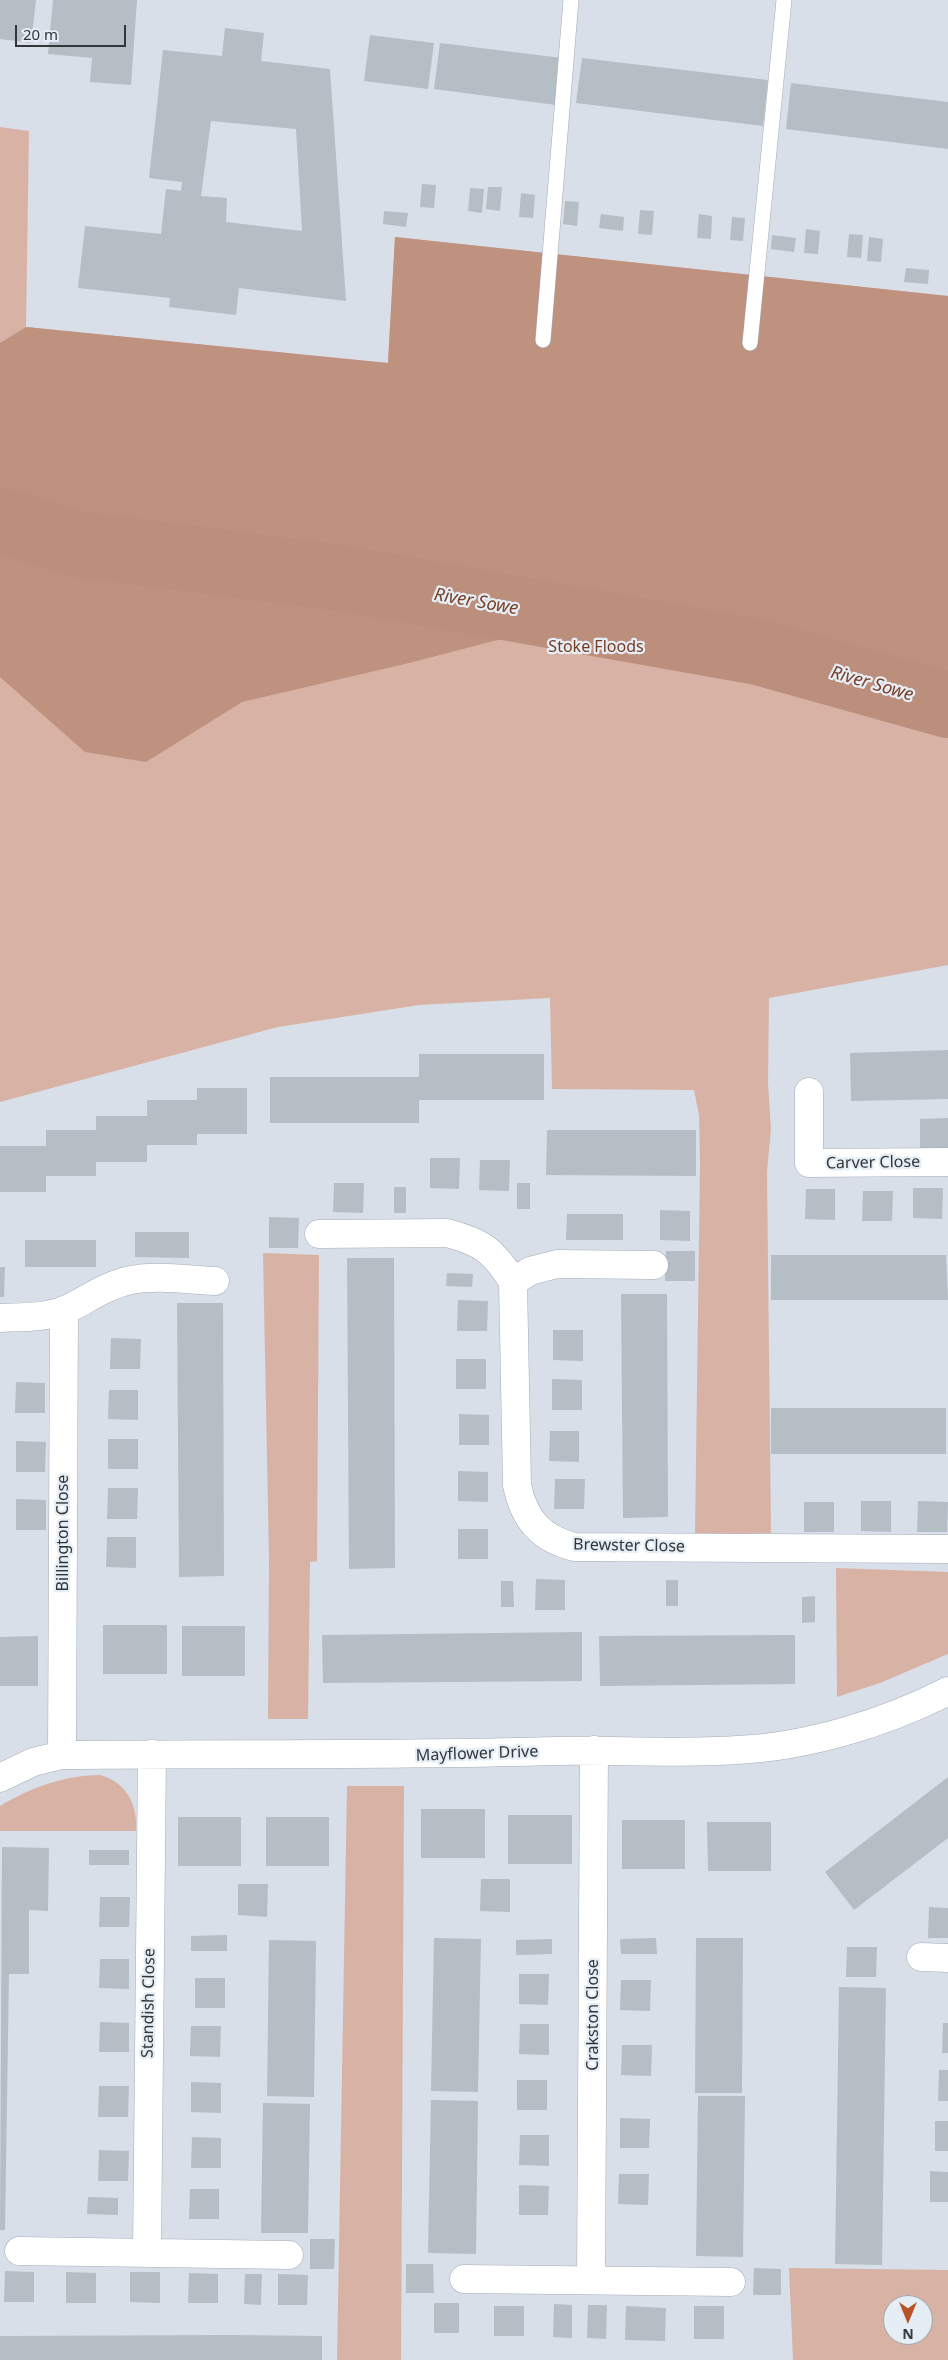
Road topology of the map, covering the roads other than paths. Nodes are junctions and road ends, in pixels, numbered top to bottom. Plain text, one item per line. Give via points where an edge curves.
1 (571, 0) edge
2 (784, 0) edge
3 (543, 340) dead end
4 (750, 343) dead end
5 (809, 1092) dead end
6 (948, 1162) edge
7 (319, 1234) dead end
8 (654, 1265) dead end
9 (215, 1281) dead end
10 (513, 1282) junction
11 (64, 1310) junction
12 (0, 1318) edge
13 (948, 1549) edge
14 (948, 1691) edge
15 (594, 1750) junction
16 (152, 1754) junction
17 (62, 1755) junction
18 (0, 1778) edge
19 (921, 1957) dead end
20 (948, 1958) edge
21 (19, 2251) dead end
22 (147, 2252) junction
23 (289, 2255) dead end
24 (464, 2279) dead end
25 (591, 2280) junction
26 (731, 2282) dead end

1 - 3 lane
2 - 4 lane
5 - 6 street, Carver Close via 809,1163
7 - 10 street via 453,1235 492,1252
8 - 10 street via 557,1264 530,1271
9 - 11 street via 132,1280 102,1289
10 - 13 street, Brewster Close via 521,1503 529,1519 557,1543 574,1547
11 - 12 street via 46,1315
11 - 17 street, Billington Close
14 - 15 street, Mayflower Drive via 919,1706 854,1728 774,1747
15 - 16 street, Mayflower Drive via 408,1755
15 - 25 street, Crakston Close
16 - 17 street, Mayflower Drive
16 - 22 street, Standish Close
17 - 18 street, Mayflower Drive via 33,1762
19 - 20 street
21 - 22 street
22 - 23 street
24 - 25 street
25 - 26 street

